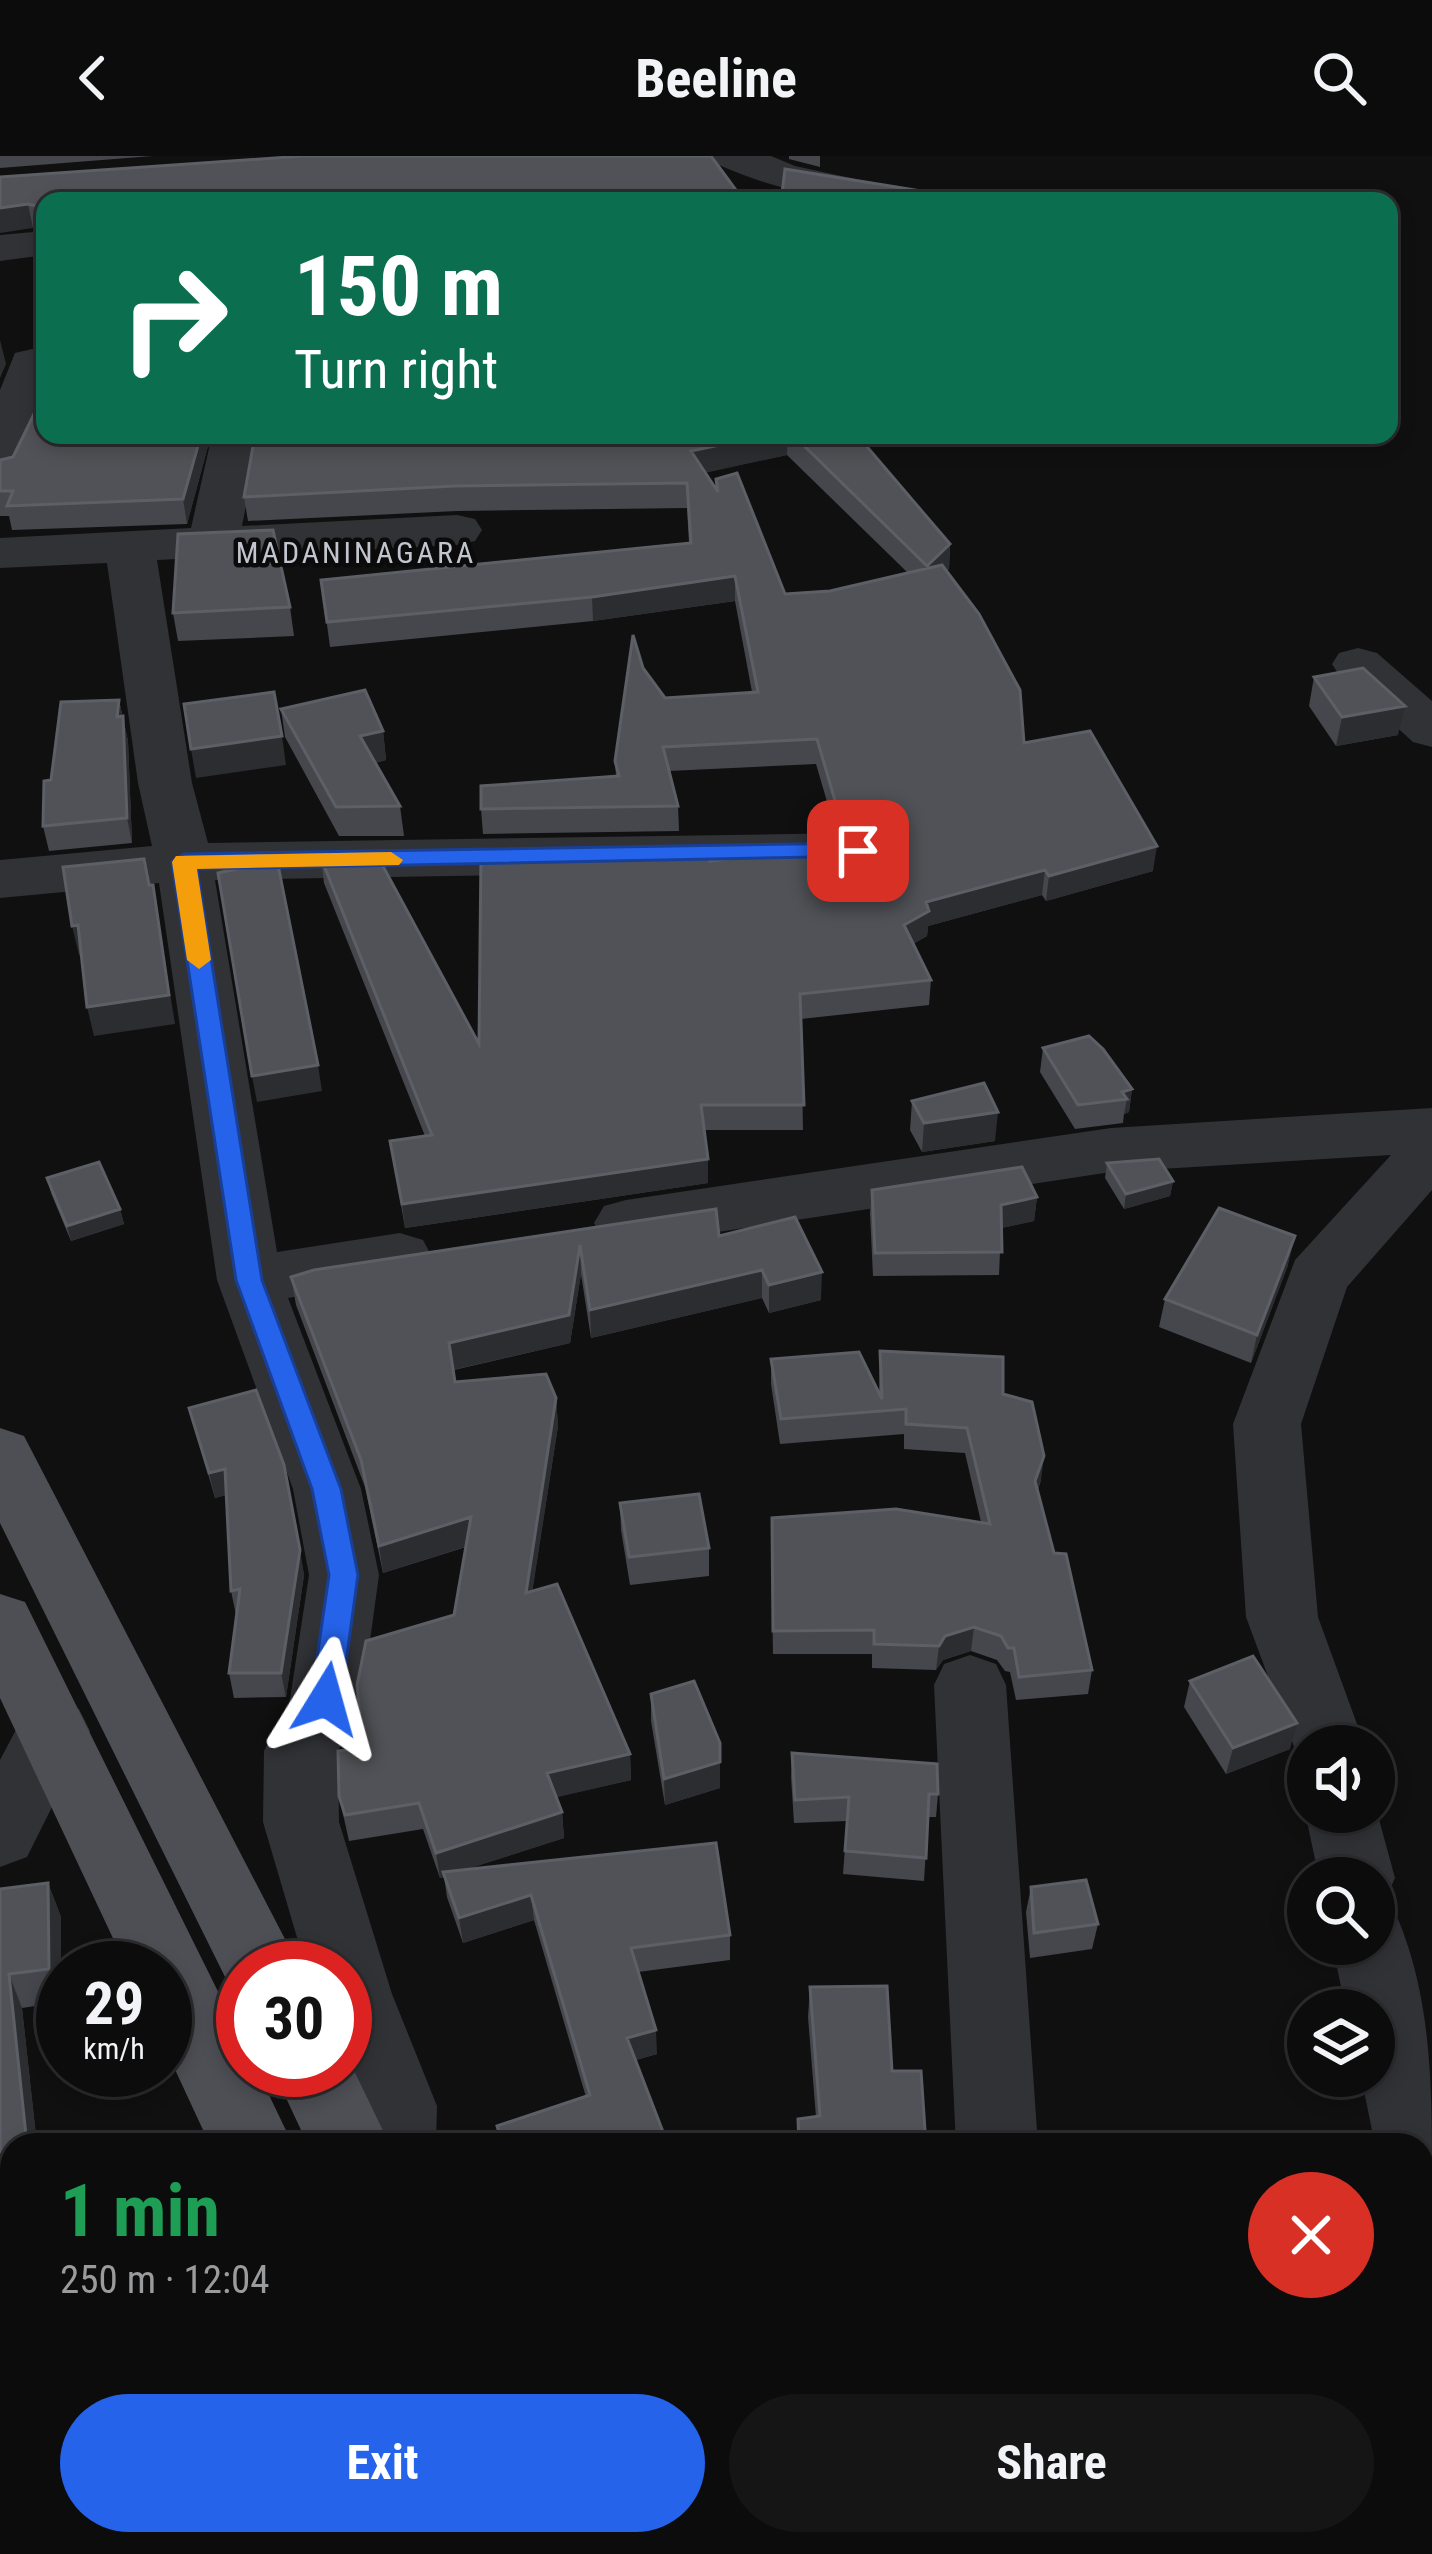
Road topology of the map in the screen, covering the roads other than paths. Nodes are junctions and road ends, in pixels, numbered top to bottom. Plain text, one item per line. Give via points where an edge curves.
1 (734, 156) edge
2 (857, 192) edge
3 (32, 364) dead end
4 (234, 444) edge
5 (0, 467) edge
6 (458, 530) dead end
7 (214, 540) junction
8 (130, 546) junction
9 (0, 553) edge
10 (1358, 664) edge
11 (1432, 730) edge
12 (858, 851) edge
13 (184, 862) junction
14 (0, 879) edge
15 (1432, 1130) edge
16 (1432, 1149) edge
17 (575, 1231) edge
18 (459, 1249) edge
19 (249, 1280) junction
20 (0, 1455) edge
21 (0, 1623) edge
22 (970, 1685) dead end
23 (1321, 1725) edge
24 (53, 1731) junction
25 (0, 1834) edge
26 (247, 1941) edge
27 (1376, 1965) edge
28 (326, 2097) edge
29 (246, 2133) edge
30 (344, 2133) edge
31 (396, 2133) edge
32 (996, 2133) edge
33 (1413, 2133) edge

1 - 2 street via 784,177
3 - 5 street
4 - 7 street
6 - 7 street
7 - 8 street
8 - 9 street
8 - 13 street via 164,783
10 - 11 street
12 - 13 street
13 - 14 street
13 - 19 street
15 - 17 street via 1111,1150
16 - 23 street via 1318,1277 1267,1424 1282,1617
18 - 19 street
19 - 31 street via 326,1489 344,1575 326,1699 301,1751 301,1822 353,1994 398,2106
20 - 26 main road
21 - 24 main road
22 - 32 street
24 - 25 street
24 - 29 main road
27 - 33 street
28 - 30 main road

